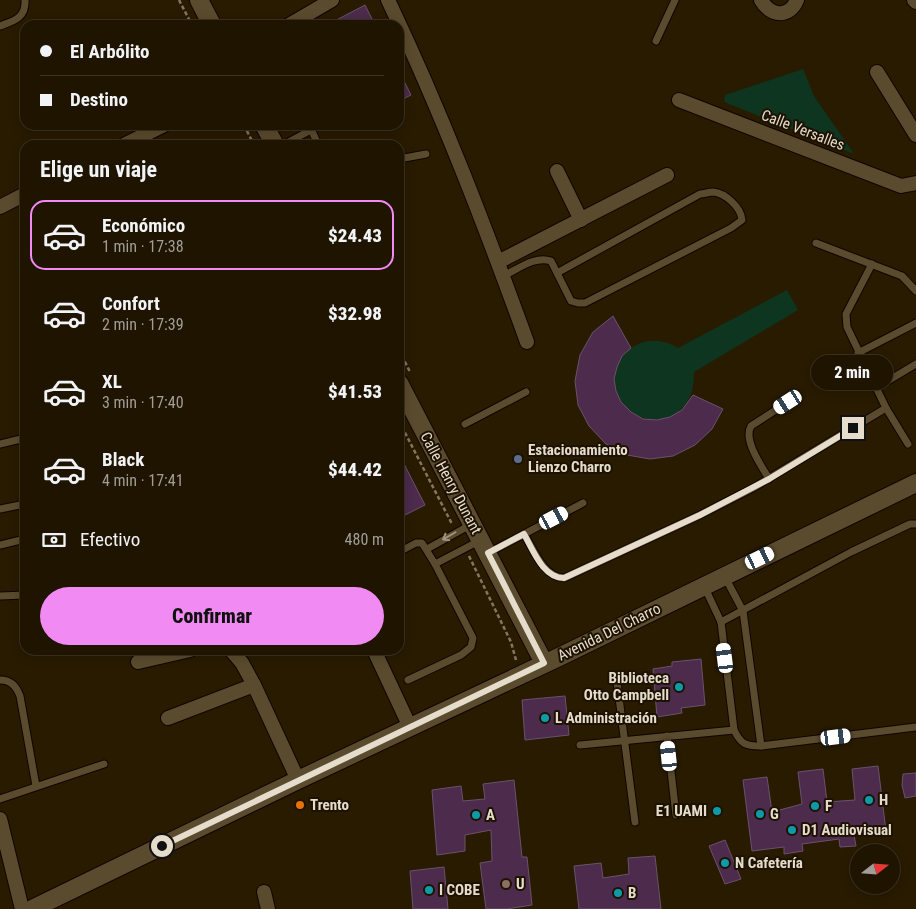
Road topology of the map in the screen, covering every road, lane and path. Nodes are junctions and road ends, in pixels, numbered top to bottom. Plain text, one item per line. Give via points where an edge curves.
1 (24, 0) edge
2 (179, 0) edge
3 (199, 0) edge
4 (332, 0) edge
5 (388, 0) edge
6 (675, 0) edge
7 (761, 0) edge
8 (797, 0) edge
9 (189, 20) edge
10 (209, 20) edge
11 (298, 20) edge
12 (398, 20) edge
13 (0, 26) edge
14 (404, 33) edge
15 (656, 41) dead end
16 (877, 72) dead end
17 (679, 100) dead end
18 (154, 130) edge
19 (306, 130) edge
20 (916, 135) edge
21 (134, 140) edge
22 (290, 140) edge
23 (426, 154) dead end
24 (404, 157) edge
25 (557, 171) dead end
26 (667, 175) dead end
27 (916, 183) edge
28 (20, 196) edge
29 (0, 206) edge
30 (581, 220) junction
31 (816, 243) dead end
32 (498, 262) junction
33 (872, 264) junction
34 (557, 273) junction
35 (503, 276) junction
36 (916, 291) edge
37 (916, 323) edge
38 (527, 342) dead end
39 (858, 353) junction
40 (916, 364) edge
41 (876, 388) junction
42 (526, 392) dead end
43 (404, 393) edge
44 (788, 402) dead end
45 (886, 408) junction
46 (465, 424) dead end
47 (20, 439) edge
48 (0, 444) edge
49 (908, 444) dead end
50 (769, 479) junction
51 (913, 486) edge
52 (583, 503) dead end
53 (20, 505) edge
54 (0, 509) edge
55 (472, 524) junction
56 (916, 524) edge
57 (524, 534) junction
58 (20, 540) edge
59 (0, 545) edge
60 (484, 547) junction
61 (404, 549) edge
62 (427, 549) junction
63 (435, 564) junction
64 (725, 576) junction
65 (704, 586) junction
66 (20, 595) edge
67 (0, 596) edge
68 (743, 611) junction
69 (721, 622) junction
70 (168, 655) edge
71 (235, 655) edge
72 (376, 655) edge
73 (138, 662) dead end
74 (544, 663) junction
75 (0, 680) edge
76 (408, 680) dead end
77 (617, 682) dead end
78 (254, 685) junction
79 (168, 718) dead end
80 (410, 727) junction
81 (916, 727) edge
82 (734, 730) junction
83 (667, 736) junction
84 (624, 741) junction
85 (580, 745) dead end
86 (761, 746) junction
87 (104, 764) dead end
88 (298, 780) junction
89 (36, 786) junction
90 (0, 799) edge
91 (676, 815) dead end
92 (0, 819) edge
93 (635, 822) dead end
94 (264, 892) dead end
95 (22, 909) edge
96 (32, 909) edge
97 (268, 909) edge

1 - 13 lane via 22,15
2 - 9 path
3 - 10 street
4 - 11 street
5 - 12 street
6 - 15 lane
7 - 8 street via 766,8 778,13 792,9
14 - 32 street via 448,133
16 - 20 street
17 - 27 street, Calle Versalles via 901,186
18 - 21 street
19 - 22 lane
23 - 24 lane
25 - 30 street
26 - 30 street
28 - 29 street
30 - 32 street
31 - 33 lane
32 - 35 street
33 - 36 lane via 902,276
33 - 39 lane via 846,314 847,326
34 - 34 lane via 571,301 585,303 731,228 742,220 742,214 721,194 700,194
34 - 35 lane via 551,261 538,259
35 - 38 street
37 - 39 lane
39 - 41 lane
40 - 41 lane
41 - 45 lane
42 - 46 lane
43 - 55 street, Calle Henry Dunant
44 - 50 lane via 748,431 748,439
45 - 49 lane
45 - 50 lane
47 - 48 lane
50 - 57 lane via 564,578 557,578 546,570
51 - 64 street, Avenida Del Charro
52 - 57 lane
53 - 54 lane
55 - 60 street, Calle Henry Dunant
55 -> 62 lane
56 - 68 lane via 851,552
57 - 60 lane
58 - 59 lane
60 - 63 lane
60 - 74 street, Calle Henry Dunant
61 - 62 lane via 416,543 422,543
62 - 63 lane
63 - 76 lane via 470,630 473,642 461,655
64 - 65 street, Avenida Del Charro
64 - 68 lane
65 - 69 lane
65 - 74 street, Avenida Del Charro
66 - 67 lane
68 - 69 lane
68 - 86 lane
69 - 82 lane
70 - 73 street
71 - 78 street
72 - 80 street
74 - 80 street, Avenida Del Charro
75 - 89 lane via 12,683 20,696
77 - 84 lane
78 - 79 street
78 - 88 street
80 - 88 street, Avenida Del Charro
81 - 86 lane
82 - 83 lane
82 - 86 lane via 740,741 749,746
83 - 84 lane
83 - 91 lane
84 - 85 lane
84 - 93 lane
87 - 89 lane
88 - 96 street, Avenida Del Charro
89 - 90 lane
92 - 95 street
94 - 97 street

